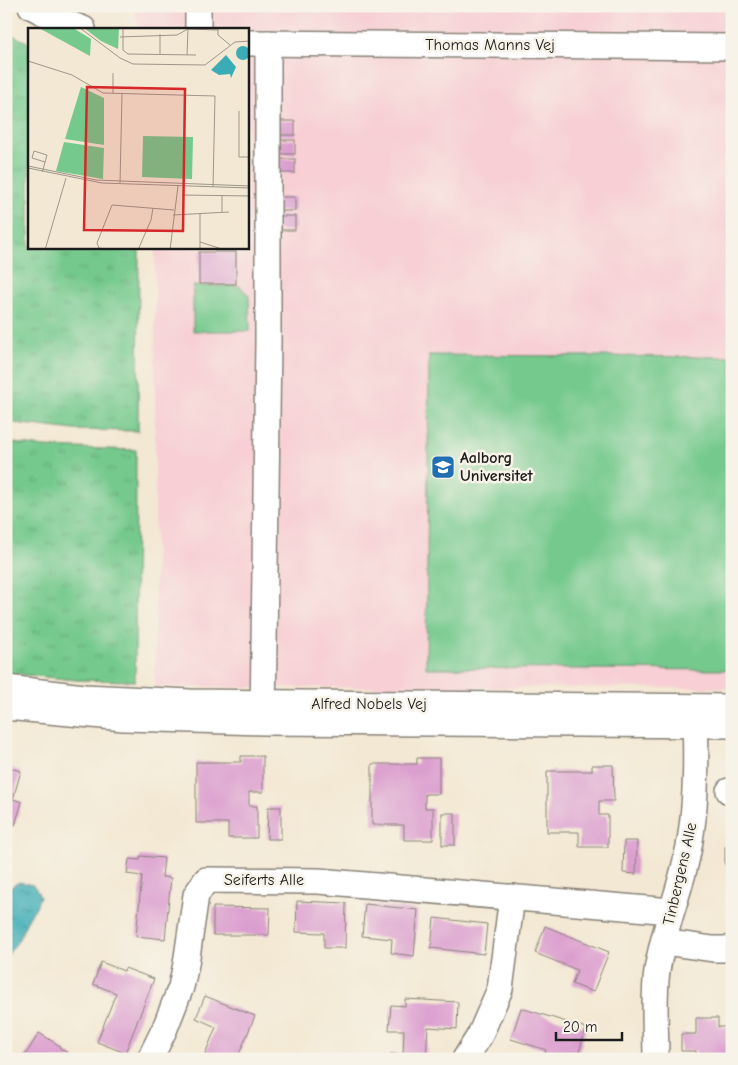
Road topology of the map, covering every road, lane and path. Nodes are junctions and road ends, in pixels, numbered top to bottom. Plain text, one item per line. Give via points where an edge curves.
1 (30, 6) edge
2 (198, 6) edge
3 (80, 28) edge
4 (198, 28) edge
5 (258, 43) edge
6 (732, 46) edge
7 (6, 688) edge
8 (6, 707) edge
9 (732, 707) edge
10 (263, 713) junction
11 (695, 716) junction
12 (732, 725) edge
13 (512, 897) junction
14 (671, 911) junction
15 (664, 942) junction
16 (732, 949) edge
17 (150, 1059) edge
18 (465, 1059) edge
19 (656, 1059) edge

1 - 3 street
2 - 4 street
5 - 6 street, Thomas Manns Vej
5 - 10 street via 268,341
7 - 10 street, Alfred Nobels Vej via 84,697 190,702
8 - 10 street, Alfred Nobels Vej via 124,718
9 - 11 street, Alfred Nobels Vej
10 - 11 street, Alfred Nobels Vej
11 - 12 street, Alfred Nobels Vej
11 - 14 street, Tinbergens Alle via 696,779 691,834
13 - 14 street, Seiferts Alle
13 - 17 street, Seiferts Alle via 318,881 206,880 196,895 181,987
13 - 18 street via 500,988 480,1035
14 - 15 street, Tinbergens Alle
15 - 16 street, Tinbergens Alle
15 - 19 street via 657,971

